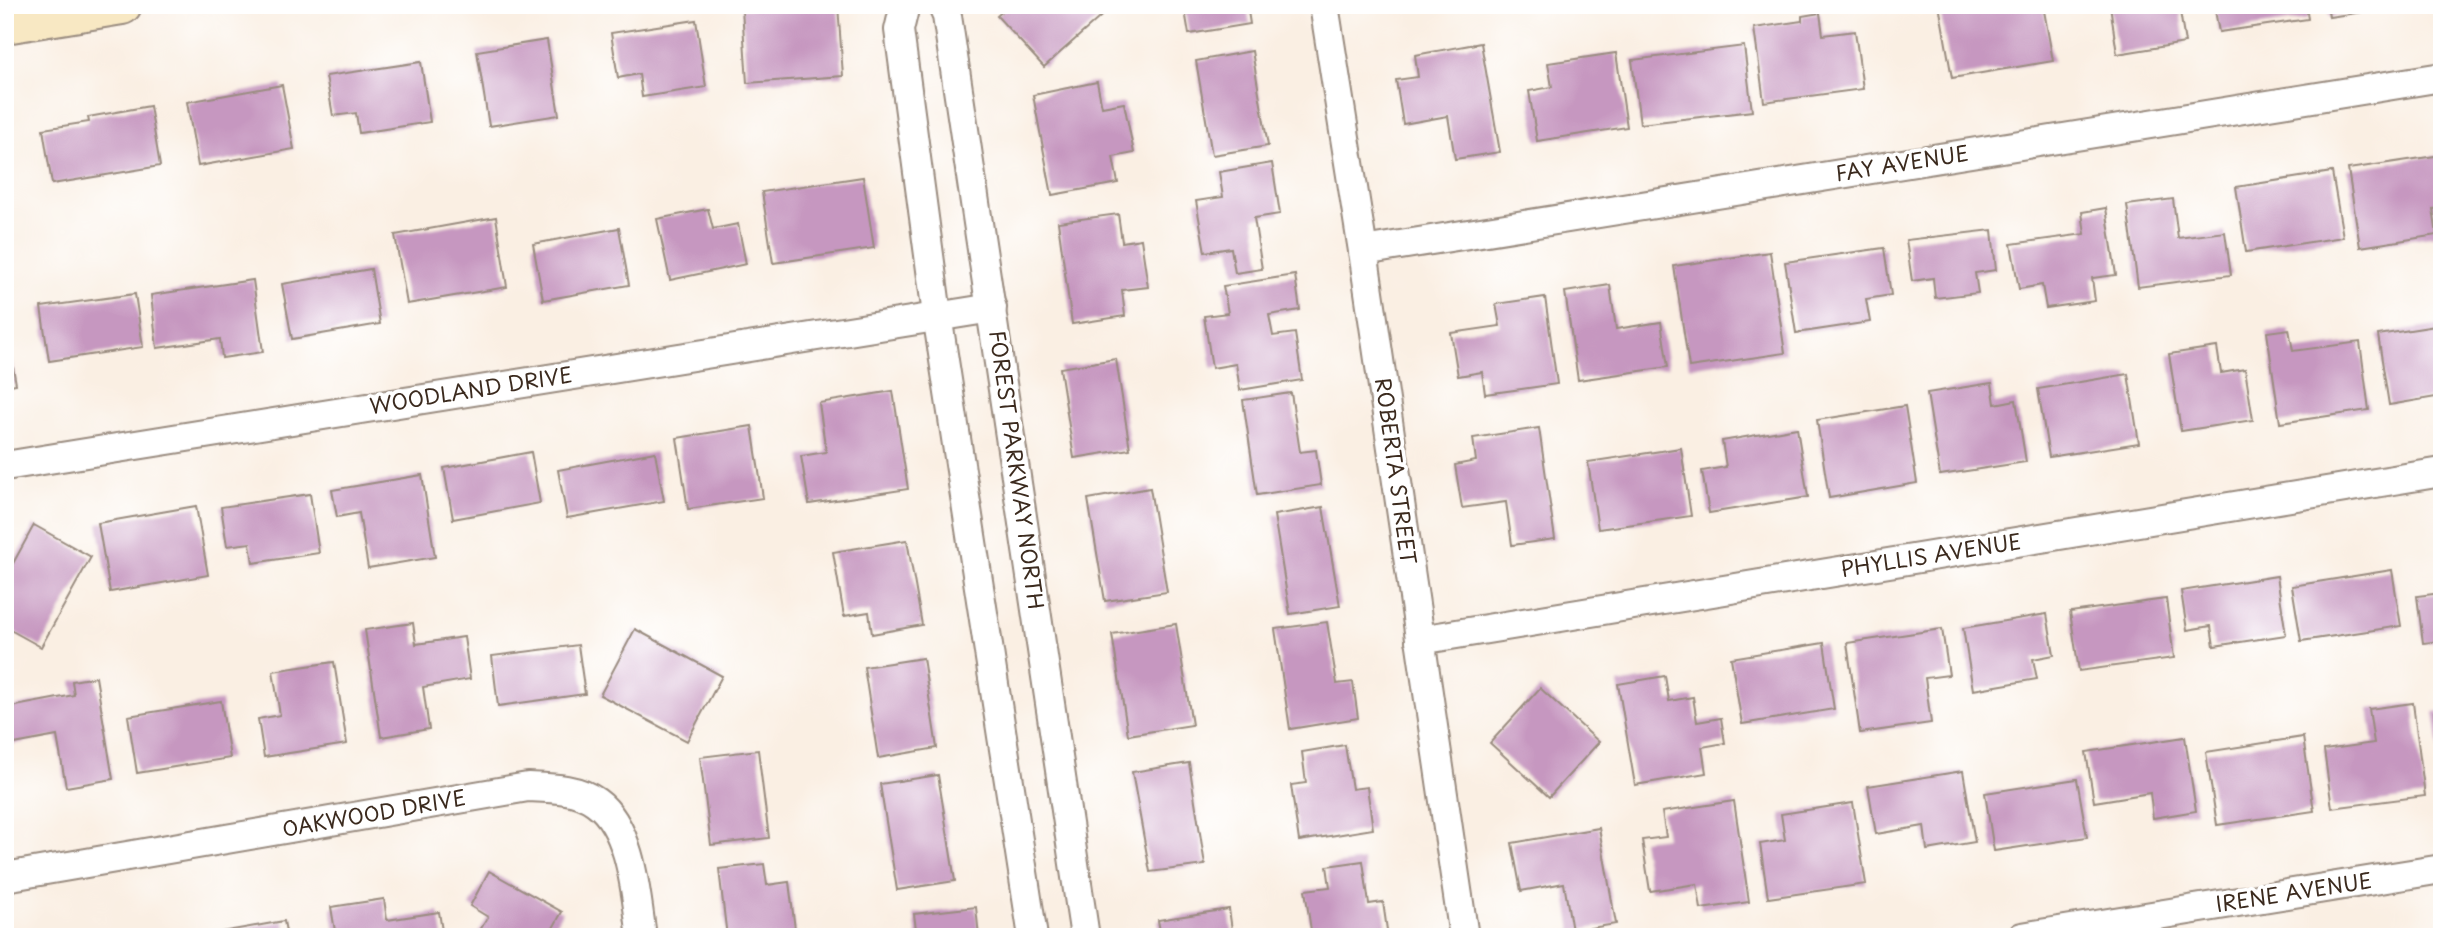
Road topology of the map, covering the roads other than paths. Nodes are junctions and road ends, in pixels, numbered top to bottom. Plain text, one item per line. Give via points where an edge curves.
1 (122, 5) edge
2 (905, 5) edge
3 (943, 5) edge
4 (1324, 5) edge
5 (5, 24) edge
6 (2442, 77) edge
7 (1363, 251) junction
8 (992, 308) junction
9 (937, 315) junction
10 (5, 466) edge
11 (2442, 472) edge
12 (1420, 640) junction
13 (2442, 869) edge
14 (5, 877) edge
15 (642, 937) edge
16 (1033, 937) edge
17 (1085, 937) edge
18 (1464, 937) edge
19 (2022, 937) edge

1 - 5 main road
2 - 9 street via 898,30
3 - 8 street, FOREST PARKWAY NORTH
4 - 7 street, ROBERTA STREET
6 - 7 street, FAY AVENUE
7 - 12 street, ROBERTA STREET
8 - 9 street, WOODLAND DRIVE
8 - 17 street, FOREST PARKWAY NORTH
9 - 10 street, WOODLAND DRIVE
9 - 16 street
11 - 12 street, PHYLLIS AVENUE
12 - 18 street, ROBERTA STREET
13 - 19 street, IRENE AVENUE
14 - 15 street, OAKWOOD DRIVE via 528,787 565,789 596,802 620,830 632,867

